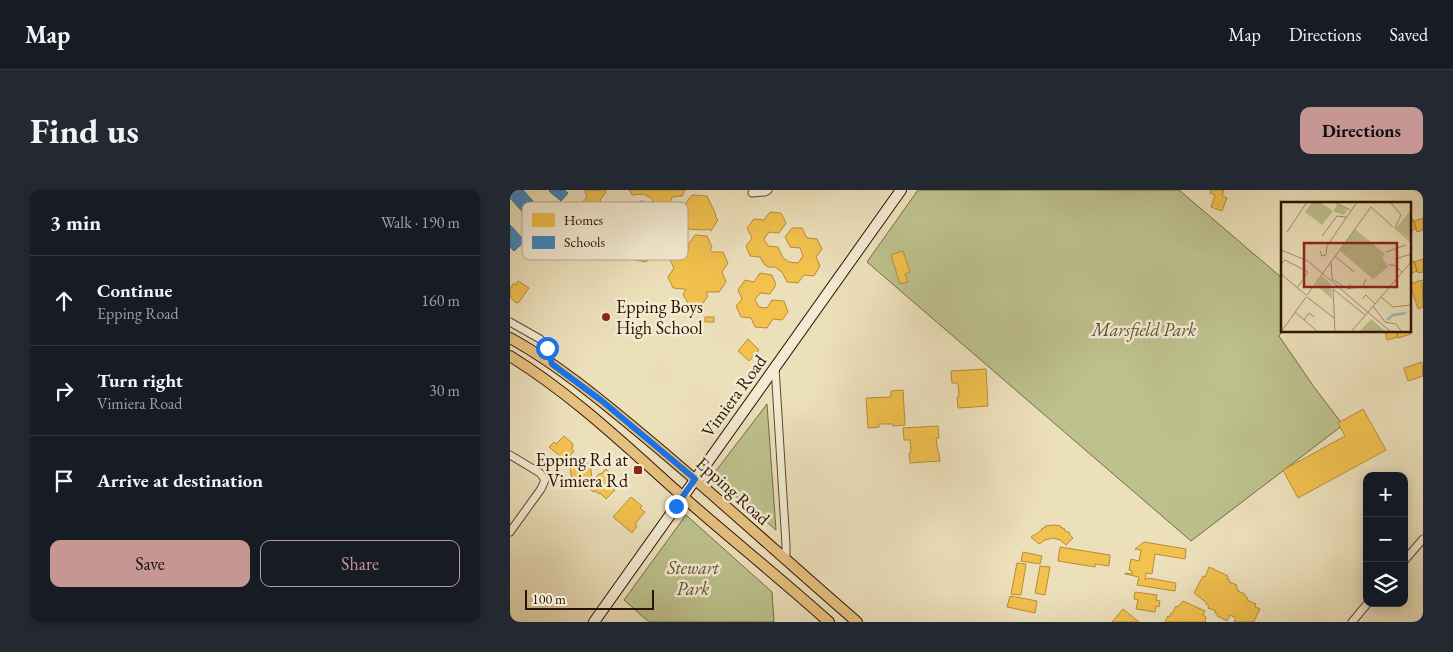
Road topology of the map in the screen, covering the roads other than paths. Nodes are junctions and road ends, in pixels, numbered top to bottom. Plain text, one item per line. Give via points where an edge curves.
1 (768, 190) edge
2 (901, 190) edge
3 (752, 194) dead end
4 (510, 322) edge
5 (510, 338) edge
6 (510, 356) edge
7 (552, 364) junction
8 (775, 367) junction
9 (510, 455) edge
10 (695, 479) junction
11 (683, 496) junction
12 (510, 532) edge
13 (1423, 539) edge
14 (1408, 556) edge
15 (786, 560) junction
16 (1365, 607) edge
17 (594, 622) edge
18 (829, 622) edge
19 (857, 622) edge
20 (1352, 622) edge

1 - 3 street
2 - 8 street, Vimiera Road
4 - 7 street via 540,339
5 - 7 main road, Epping Road
6 - 11 main road, Epping Road via 604,426
7 - 10 main road, Epping Road via 602,401
8 - 10 street, Vimiera Road
8 - 15 street
9 - 12 street via 540,473 545,480
10 - 11 street, Vimiera Road
10 - 15 main road, Epping Road
11 - 17 street, Vimiera Road
11 - 18 main road, Epping Road
13 - 14 street
15 - 19 main road, Epping Road
16 - 20 street

